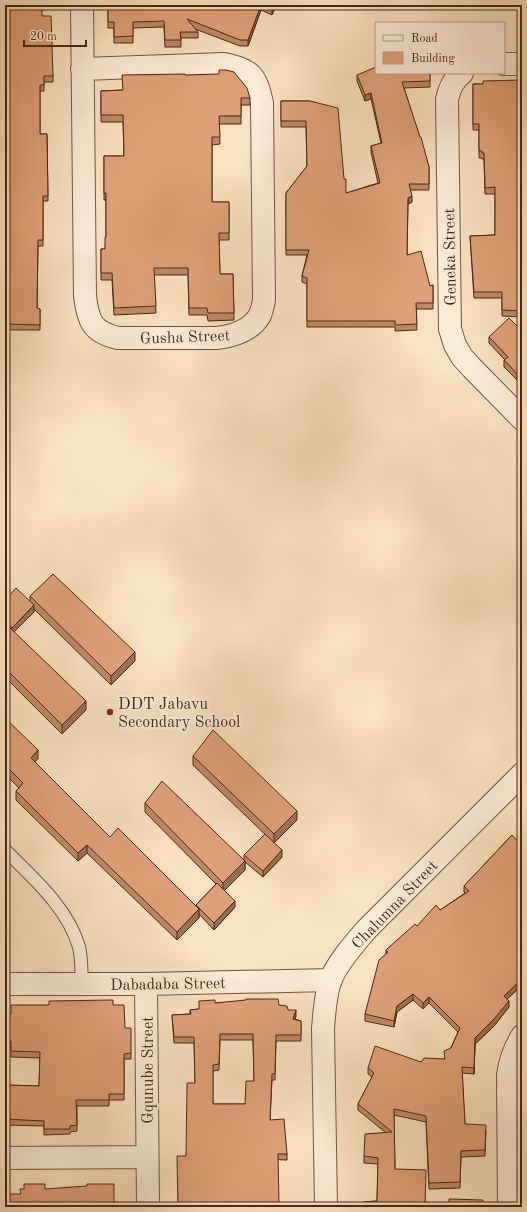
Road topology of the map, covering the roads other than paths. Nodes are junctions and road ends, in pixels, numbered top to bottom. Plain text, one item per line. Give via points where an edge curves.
1 (82, 5) edge
2 (505, 64) edge
3 (522, 64) edge
4 (82, 69) junction
5 (461, 74) edge
6 (522, 419) edge
7 (522, 774) edge
8 (5, 850) edge
9 (331, 980) junction
10 (5, 984) edge
11 (82, 984) junction
12 (146, 984) junction
13 (522, 1036) edge
14 (147, 1157) junction
15 (5, 1158) edge
16 (148, 1207) edge
17 (326, 1207) edge
18 (509, 1207) edge

1 - 4 street, Gusha Street
2 - 3 street
4 - 4 street, Gusha Street via 224,64 249,72 255,81 262,103 264,300 260,314 244,331 217,338 118,338 98,331 91,322 86,296
5 - 6 street, Geneka Street via 451,86 447,99 450,329 462,357
7 - 9 street, Chalumna Street via 366,930
8 - 11 lane via 41,885 74,930 80,948
9 - 12 street, Dabadaba Street
9 - 17 street, Chalumna Street via 323,1029
10 - 11 street, Dabadaba Street
11 - 12 street, Dabadaba Street
12 - 14 street, Gqunube Street
13 - 18 street via 515,1047 508,1075
14 - 15 street
14 - 16 street, Gqunube Street

